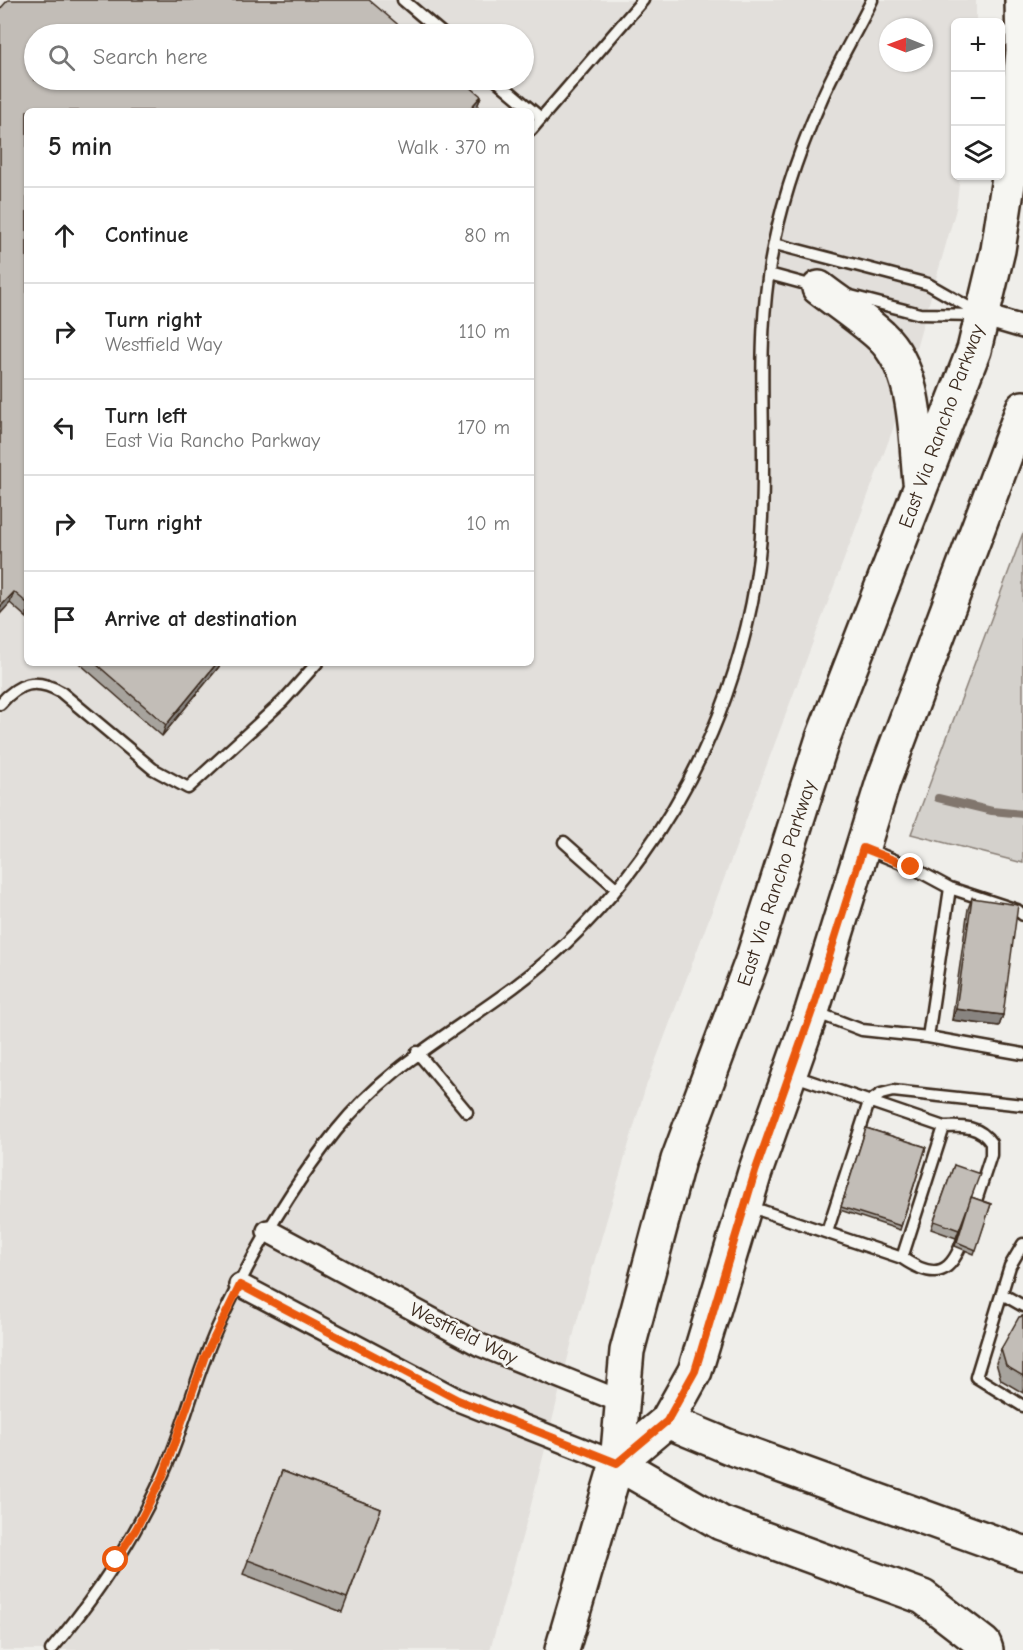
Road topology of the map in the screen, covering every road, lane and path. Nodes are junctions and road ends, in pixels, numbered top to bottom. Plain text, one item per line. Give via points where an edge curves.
1 (403, 0) edge
2 (644, 0) edge
3 (872, 0) edge
4 (1022, 0) edge
5 (431, 24) edge
6 (508, 90) edge
7 (530, 108) edge
8 (534, 111) edge
9 (542, 118) junction
10 (534, 127) edge
11 (775, 244) junction
12 (769, 274) junction
13 (819, 288) junction
14 (982, 315) junction
15 (1023, 327) edge
16 (1023, 408) edge
17 (921, 486) junction
18 (313, 666) edge
19 (0, 704) edge
20 (564, 842) dead end
21 (863, 848) junction
22 (616, 888) junction
23 (950, 888) junction
24 (1023, 915) edge
25 (812, 1011) junction
26 (928, 1037) junction
27 (417, 1052) junction
28 (1023, 1054) edge
29 (789, 1074) junction
30 (869, 1102) junction
31 (1023, 1105) edge
32 (467, 1112) dead end
33 (944, 1127) junction
34 (745, 1205) junction
35 (268, 1231) junction
36 (827, 1232) junction
37 (1023, 1244) edge
38 (902, 1258) junction
39 (240, 1285) junction
40 (1002, 1294) junction
41 (1023, 1306) edge
42 (622, 1402) junction
43 (1023, 1406) edge
44 (667, 1421) junction
45 (617, 1463) junction
46 (1023, 1552) edge
47 (51, 1650) edge
48 (561, 1650) edge
49 (986, 1650) edge

1 - 5 lane
2 - 9 lane
3 - 11 lane via 833,75 804,143
4 - 14 main road, East Via Rancho Parkway via 1023,52 1013,152 998,250
6 - 7 lane
8 - 9 lane
9 - 10 lane
11 - 12 lane
11 - 14 lane via 928,284
12 - 13 lane
12 - 22 lane via 762,344 762,522 748,619 727,693 701,758 650,845
13 - 14 lane via 920,314
13 - 17 main road via 882,337 896,355 912,404
14 - 15 street
14 - 17 main road, East Via Rancho Parkway via 974,350
16 - 21 main road via 883,782
17 - 42 main road, East Via Rancho Parkway via 823,738 753,958 678,1160 627,1351
18 - 19 lane via 284,701 188,788 153,769 49,685 23,684
20 - 22 lane
21 - 23 lane
21 - 25 main road
22 - 27 lane via 547,961
23 - 24 lane
23 - 26 lane
25 - 26 lane via 862,1030
25 - 29 main road
26 - 28 lane
27 - 32 lane
27 - 35 lane via 340,1127 291,1192
29 - 30 lane
29 - 34 main road
30 - 31 lane via 893,1091
30 - 33 lane
30 - 36 lane
33 - 38 lane
33 - 38 lane via 968,1127 982,1133 991,1143 991,1155 958,1257 950,1266 931,1272
34 - 36 lane
34 - 44 main road via 695,1371
35 - 39 lane
35 - 42 street, Westfield Way via 480,1345
36 - 38 lane
37 - 40 lane via 1010,1266
39 - 45 street via 458,1400
39 - 47 lane via 205,1356 170,1458 136,1529
40 - 41 lane
40 - 43 lane via 976,1377
42 - 44 main road, Westfield Way
42 - 45 main road, East Via Rancho Parkway
44 - 45 main road
44 - 46 main road, Westfield Way
45 - 48 main road, East Via Rancho Parkway
45 - 49 main road via 721,1523 924,1597 984,1644

